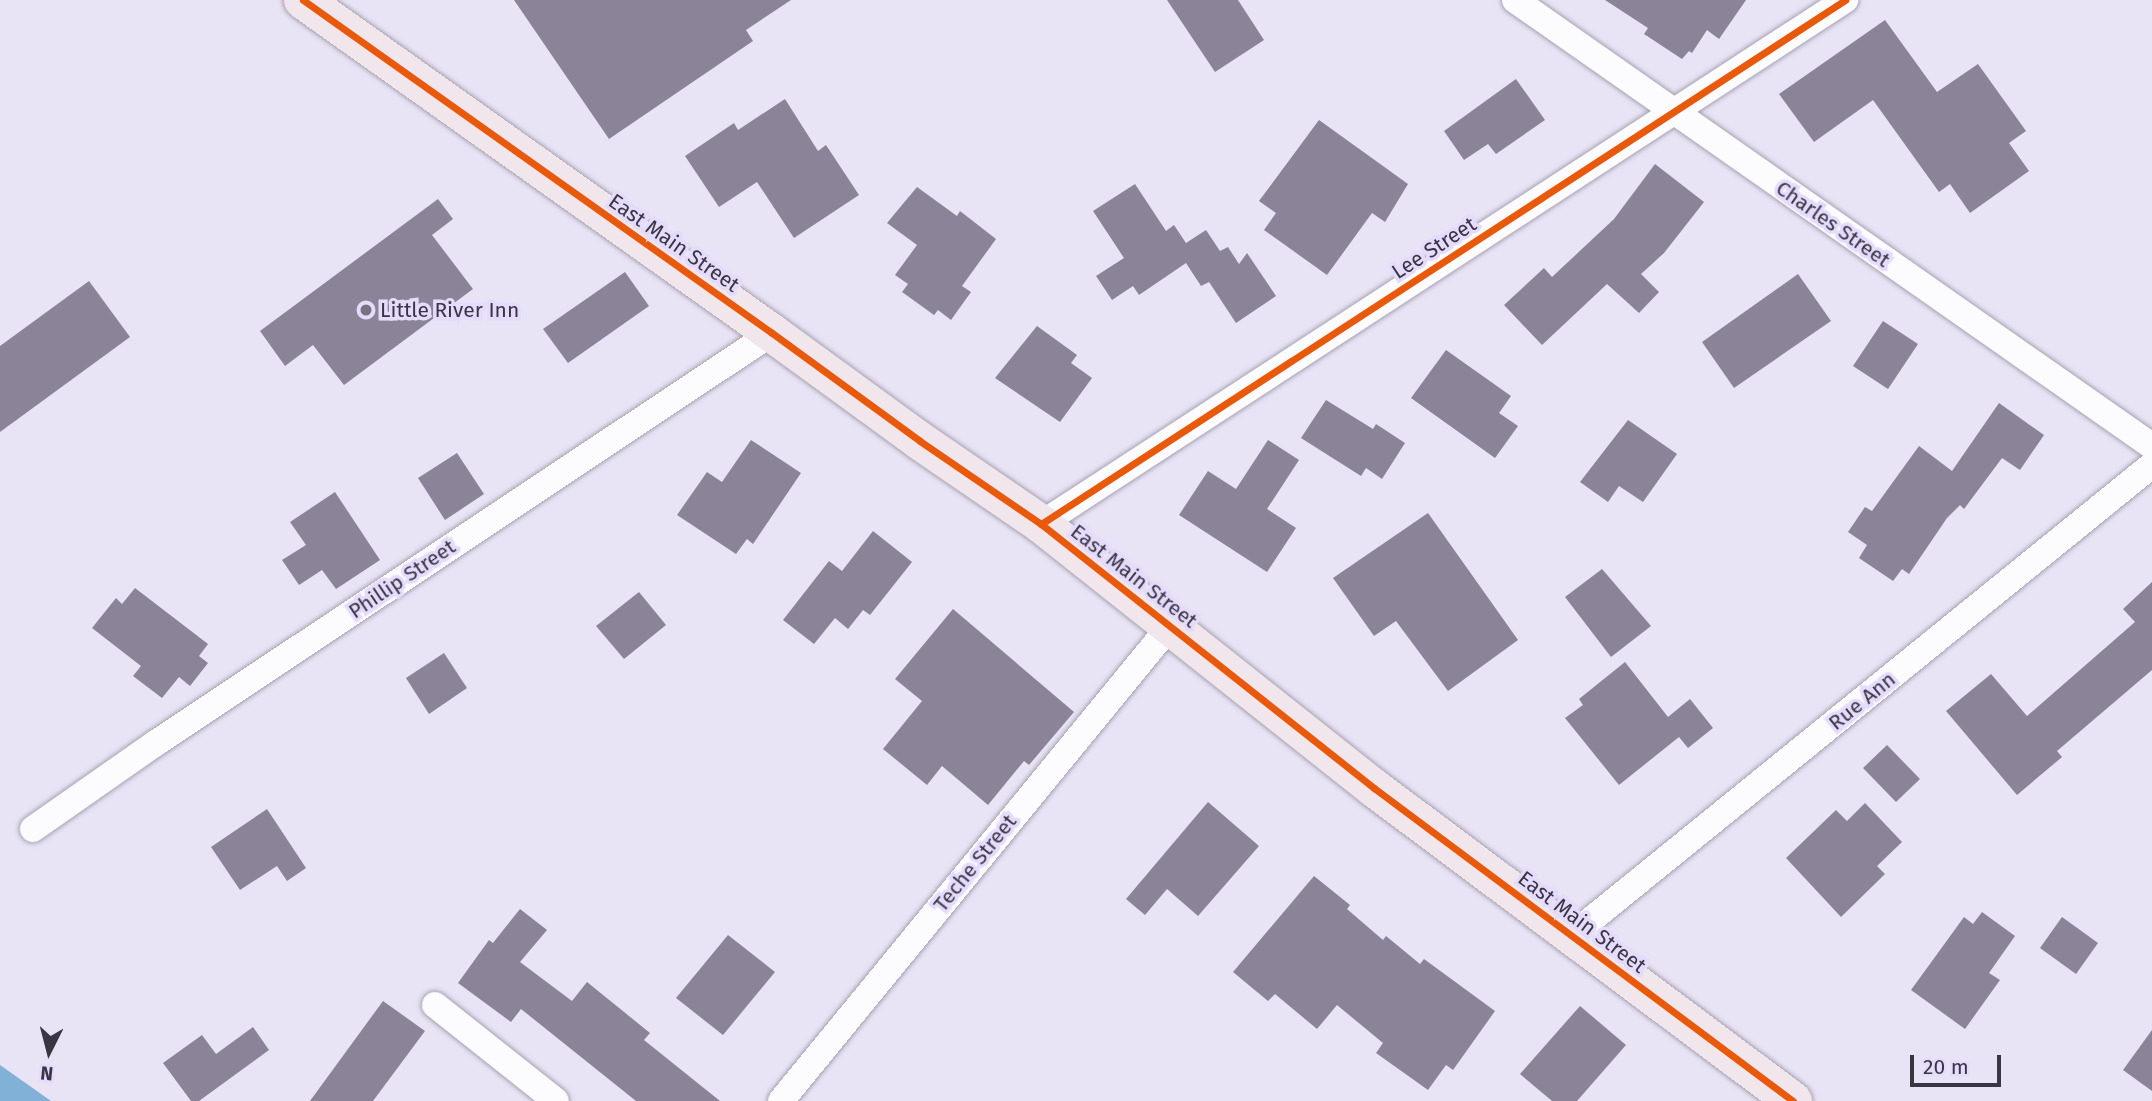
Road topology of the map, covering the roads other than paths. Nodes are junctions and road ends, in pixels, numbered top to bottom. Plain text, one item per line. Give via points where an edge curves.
1 (303, 0) edge
2 (1515, 0) edge
3 (1844, 0) edge
4 (1673, 113) junction
5 (772, 333) junction
6 (2152, 446) edge
7 (2152, 465) edge
8 (1041, 524) junction
9 (1170, 626) junction
10 (33, 829) dead end
11 (1571, 936) junction
12 (435, 1004) dead end
13 (556, 1101) edge
14 (781, 1101) edge
15 (1793, 1101) edge

1 - 5 main road, East Main Street
2 - 4 street, Charles Street
3 - 4 street, Lee Street
4 - 6 street, Charles Street
4 - 8 street, Lee Street
5 - 8 main road, East Main Street
5 - 10 street, Phillip Street
7 - 11 street, Rue Ann
8 - 9 main road, East Main Street
9 - 11 main road, East Main Street
9 - 14 street, Teche Street
11 - 15 main road, East Main Street
12 - 13 street

